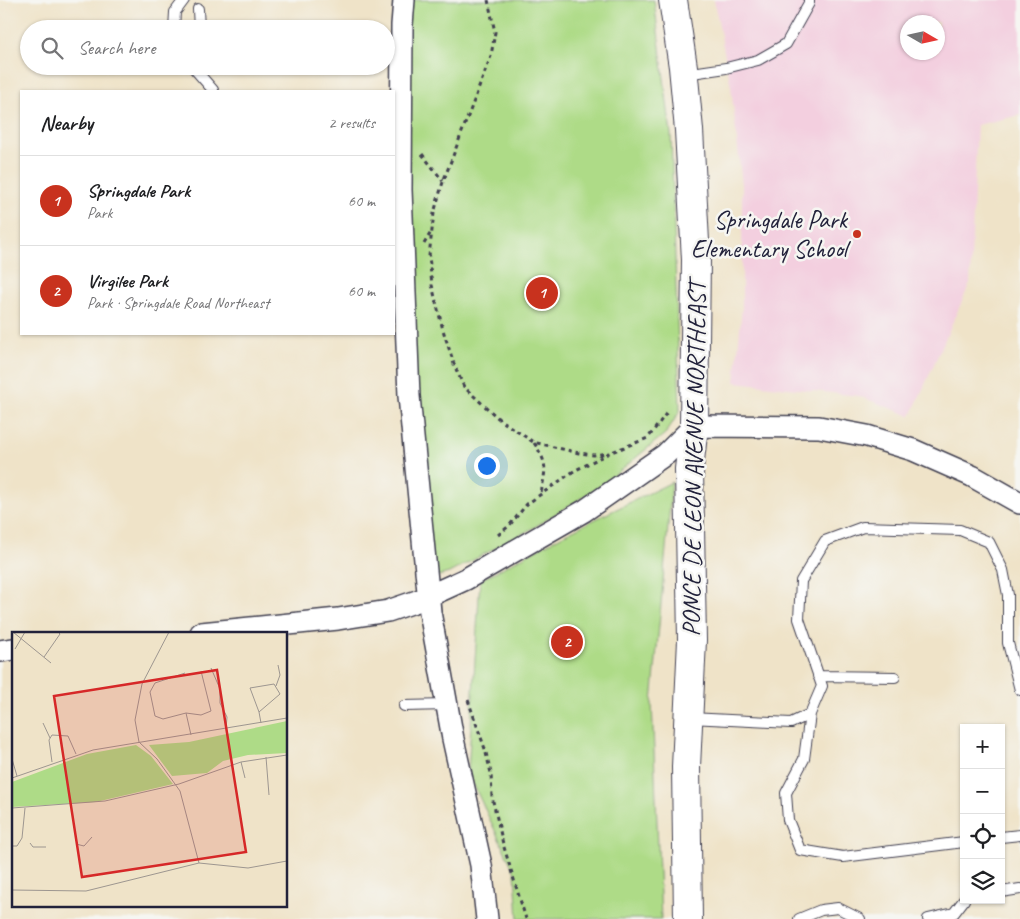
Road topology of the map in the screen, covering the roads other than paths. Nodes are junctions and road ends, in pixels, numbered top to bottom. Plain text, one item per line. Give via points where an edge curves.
1 (184, 0) edge
2 (404, 0) edge
3 (672, 0) edge
4 (809, 0) edge
5 (198, 9) dead end
6 (175, 20) edge
7 (199, 20) edge
8 (204, 75) edge
9 (684, 75) junction
10 (213, 90) dead end
11 (397, 113) edge
12 (694, 426) junction
13 (1020, 503) edge
14 (429, 596) junction
15 (211, 632) edge
16 (818, 676) junction
17 (895, 677) dead end
18 (1020, 690) edge
19 (447, 705) junction
20 (404, 706) dead end
21 (810, 714) junction
22 (689, 718) junction
23 (1020, 835) edge
24 (1005, 837) edge
25 (960, 842) edge
26 (1020, 889) edge
27 (1005, 891) edge
28 (961, 904) edge
29 (488, 919) edge
30 (688, 919) edge
31 (798, 919) edge
32 (860, 919) edge
33 (928, 919) edge

1 - 6 lane via 175,12
2 - 11 street
3 - 9 highway, PONCE DE LEON AVENUE NORTHEAST
4 - 9 lane via 786,44 758,60
5 - 7 lane
8 - 10 lane
9 - 12 highway, PONCE DE LEON AVENUE NORTHEAST via 696,260
11 - 14 street via 409,396
12 - 13 street via 819,427 867,436 913,450 972,476
12 - 14 street via 666,454 584,511 491,565
12 - 22 highway, PONCE DE LEON AVENUE NORTHEAST via 689,469 692,640
14 - 15 street via 388,611
14 - 19 street
16 - 17 lane
16 - 18 lane via 799,619 801,581 825,541 863,527 960,530 989,542 1003,570 1008,595 1008,642
16 - 21 lane via 822,686
19 - 20 lane
19 - 29 street via 481,865
21 - 22 lane via 791,723
21 - 25 lane via 804,759 786,793 788,820 800,850 843,857
22 - 30 highway, PONCE DE LEON AVENUE NORTHEAST via 686,767
23 - 24 lane
26 - 27 lane
28 - 33 lane via 954,913
31 - 32 lane via 821,910 838,908

